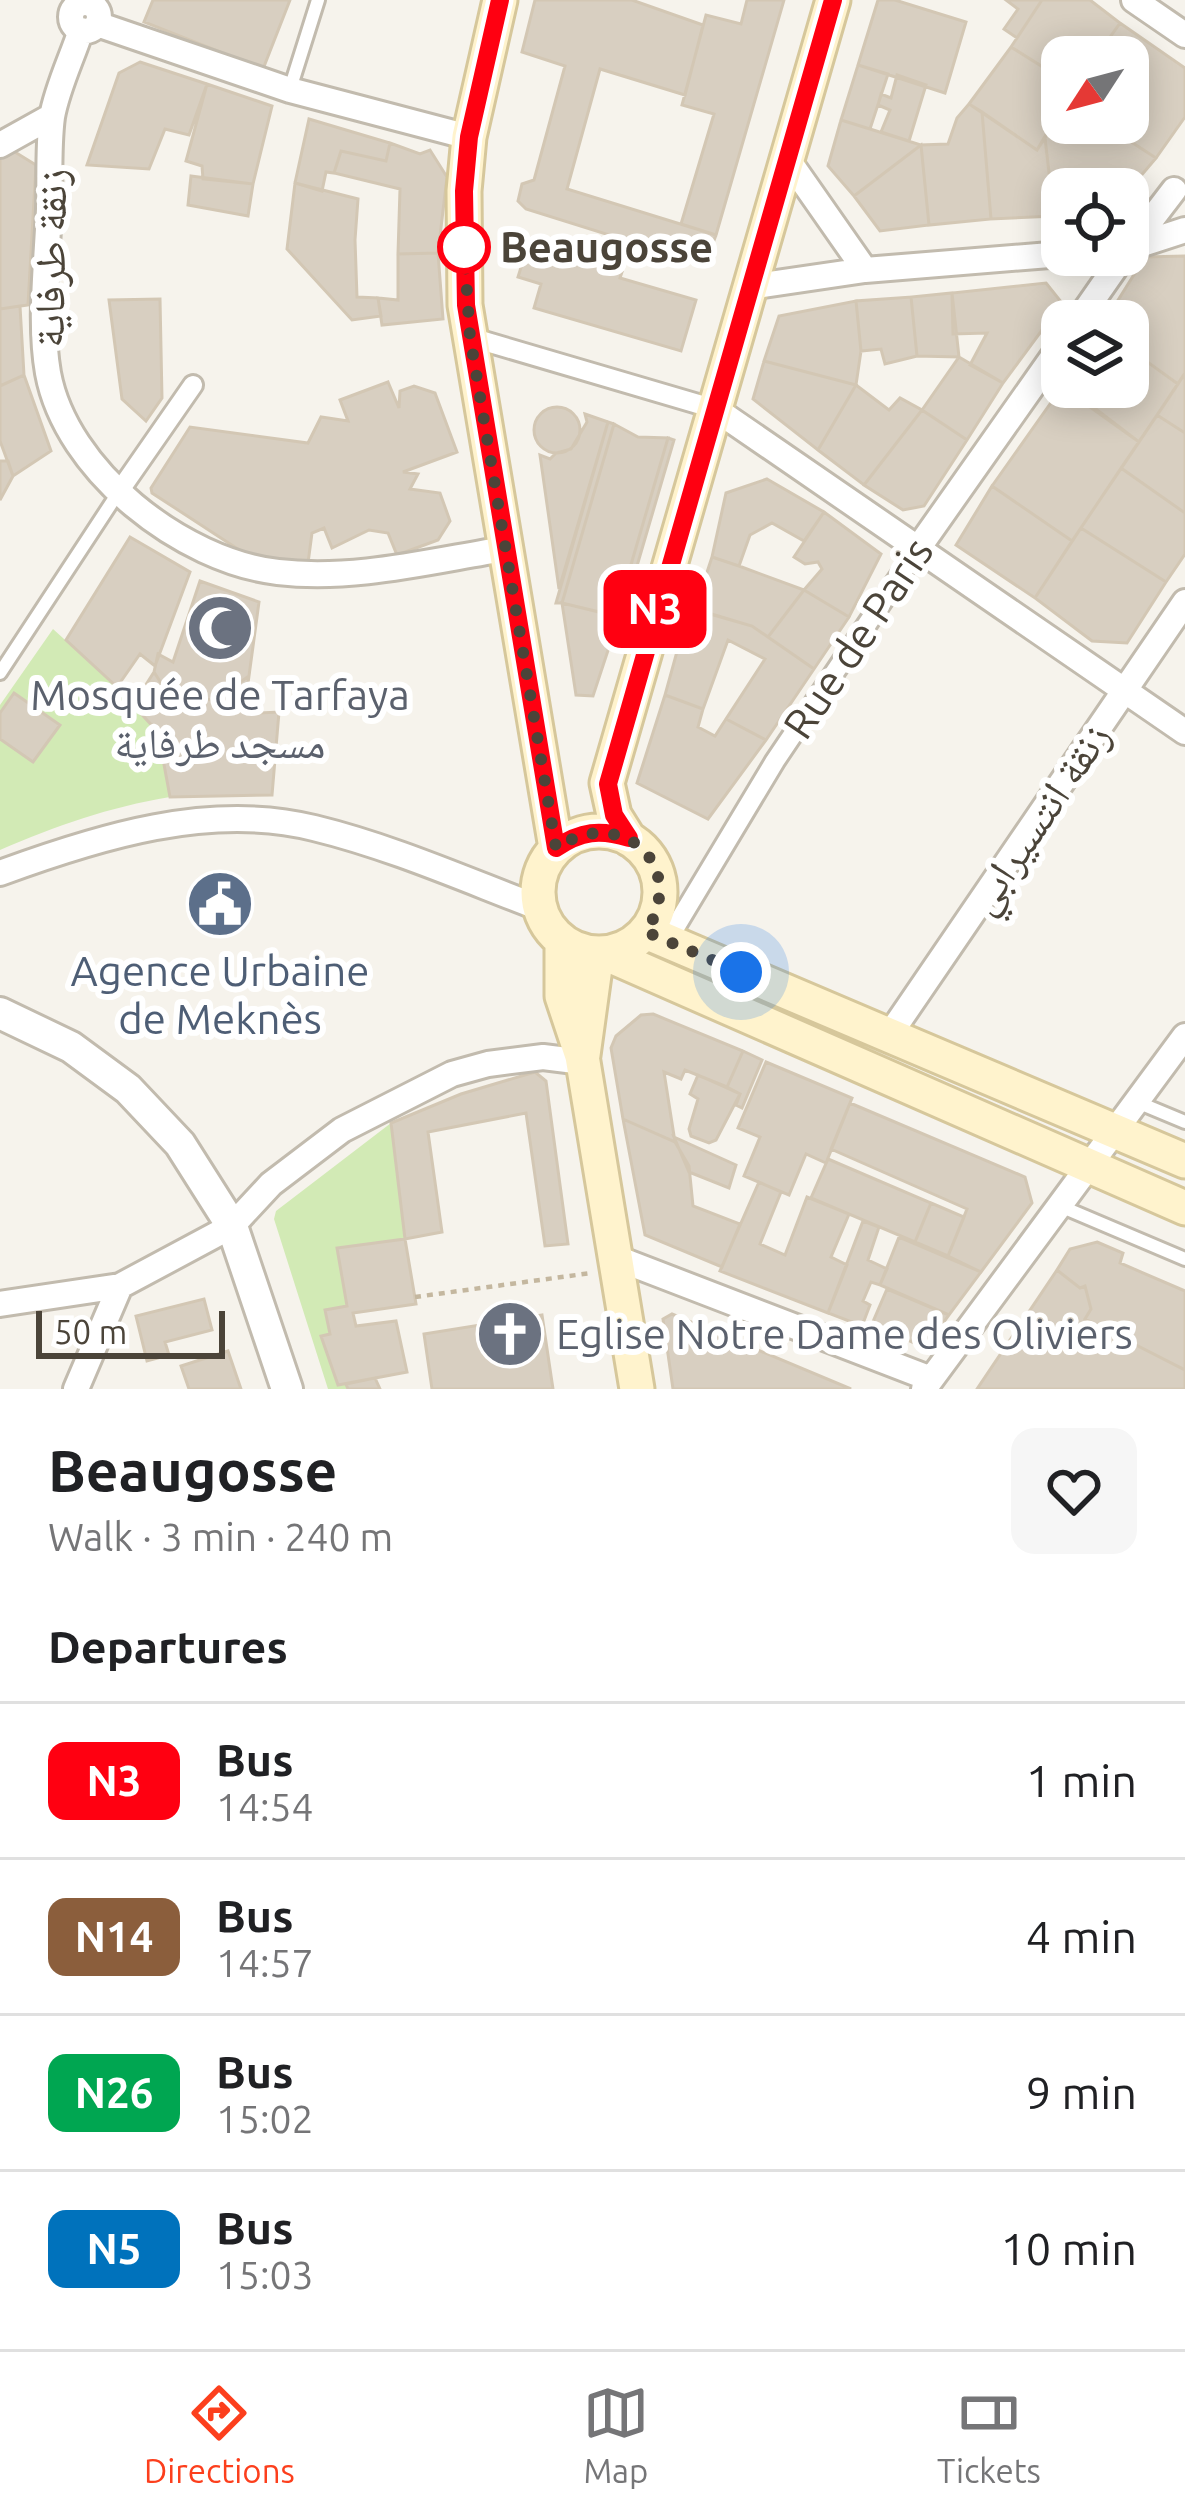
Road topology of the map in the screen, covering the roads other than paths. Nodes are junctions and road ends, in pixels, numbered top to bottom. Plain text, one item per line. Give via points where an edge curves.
1 (317, 0) edge
2 (500, 0) edge
3 (833, 0) edge
4 (1134, 0) edge
5 (86, 12) edge
6 (1185, 35) edge
7 (290, 90) junction
8 (52, 116) junction
9 (469, 137) junction
10 (0, 145) edge
11 (786, 157) junction
12 (1181, 187) edge
13 (1149, 225) edge
14 (1185, 230) edge
15 (1149, 243) edge
16 (1041, 256) edge
17 (866, 270) junction
18 (749, 287) junction
19 (470, 337) junction
20 (1041, 374) edge
21 (193, 385) dead end
22 (715, 409) junction
23 (118, 493) junction
24 (919, 547) junction
25 (505, 549) junction
26 (1185, 602) edge
27 (0, 673) edge
28 (1124, 691) junction
29 (1185, 732) edge
30 (629, 838) junction
31 (556, 848) junction
32 (0, 873) edge
33 (540, 908) junction
34 (656, 937) junction
35 (562, 941) junction
36 (600, 953) junction
37 (0, 1012) edge
38 (890, 1034) junction
39 (1185, 1036) edge
40 (583, 1059) junction
41 (1137, 1102) junction
42 (1185, 1122) edge
43 (1115, 1132) junction
44 (1185, 1161) edge
45 (1088, 1166) junction
46 (1059, 1206) junction
47 (1185, 1208) edge
48 (232, 1226) junction
49 (1185, 1259) edge
50 (620, 1264) junction
51 (121, 1286) junction
52 (0, 1304) edge
53 (928, 1384) edge
54 (76, 1389) edge
55 (287, 1389) edge
56 (637, 1389) edge

1 - 7 lane
2 - 9 main road
3 - 11 main road
4 - 6 street
5 - 7 street
5 - 8 street, زنقة طرفاية
7 - 9 street
8 - 10 street
8 - 23 street, زنقة طرفاية via 48,375 71,434
9 - 19 main road
11 - 17 street
11 - 18 main road
12 - 13 street
14 - 15 street
16 - 17 street
17 - 18 street
18 - 22 main road
19 - 22 street
19 - 25 main road
20 - 24 street, Rue de Paris
21 - 23 street
22 - 24 street
22 - 30 main road via 608,784
23 - 25 street, زنقة طرفاية via 208,550 274,572 339,574
23 - 27 lane
24 - 28 street
24 - 34 street, Rue de Paris
25 - 31 main road
26 - 28 street, زنقة انتسيرابي
28 - 29 street
28 - 38 street, زنقة انتسيرابي
30 - 31 main road via 592,831
30 - 34 main road via 658,874
31 - 33 main road via 540,876
32 - 33 street via 175,824 231,819 312,827
33 - 35 main road
34 - 36 main road
34 - 38 main road
35 - 36 main road
35 - 40 main road via 562,996
36 - 40 main road
36 - 45 main road
37 - 48 street via 71,1047 128,1089 180,1144
38 - 43 main road
39 - 41 street
40 - 48 street via 543,1057 452,1074 342,1130
40 - 50 main road
41 - 42 lane
41 - 43 street
43 - 44 main road
43 - 45 street
45 - 46 street
45 - 47 main road
46 - 49 lane
46 - 53 street
48 - 51 street
48 - 55 street
50 - 53 street
50 - 56 main road
51 - 52 street
51 - 54 street

